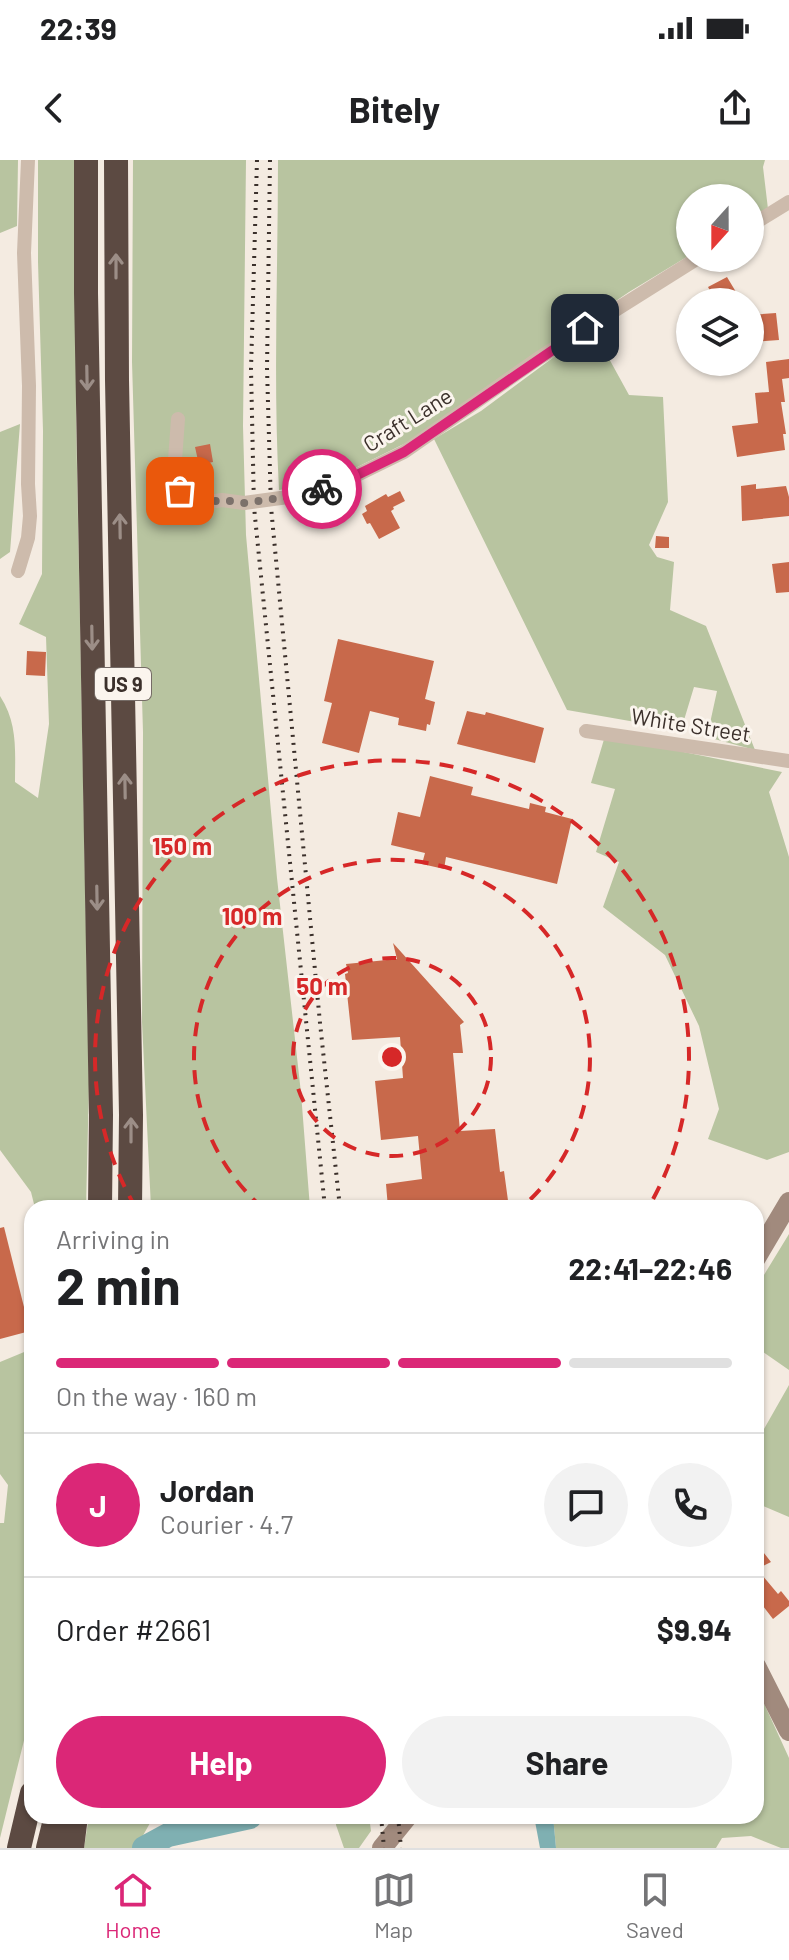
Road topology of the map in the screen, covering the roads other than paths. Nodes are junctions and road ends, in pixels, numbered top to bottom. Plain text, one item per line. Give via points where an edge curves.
1 (28, 160) edge
2 (86, 160) edge
3 (116, 160) edge
4 (789, 202) edge
5 (764, 217) edge
6 (676, 272) edge
7 (178, 419) dead end
8 (18, 571) dead end
9 (586, 731) dead end
10 (789, 761) edge
11 (100, 1200) edge
12 (130, 1200) edge
13 (789, 1202) edge
14 (764, 1244) edge
15 (764, 1682) edge
16 (789, 1731) edge
17 (24, 1824) edge
18 (54, 1824) edge
19 (75, 1824) edge
20 (402, 1824) edge
21 (17, 1848) edge
22 (48, 1848) edge
23 (72, 1848) edge
24 (382, 1848) edge

1 - 8 street via 24,253 30,516
2 -> 11 highway, US 9
12 -> 3 highway, US 9
4 - 5 street
6 - 7 street, Craft Lane, bridge via 404,452 331,485 288,497 190,505 174,474
9 - 10 street, White Street
13 - 14 main road
15 - 16 main road
17 - 21 highway
18 - 22 highway
19 - 23 highway
20 - 24 main road

